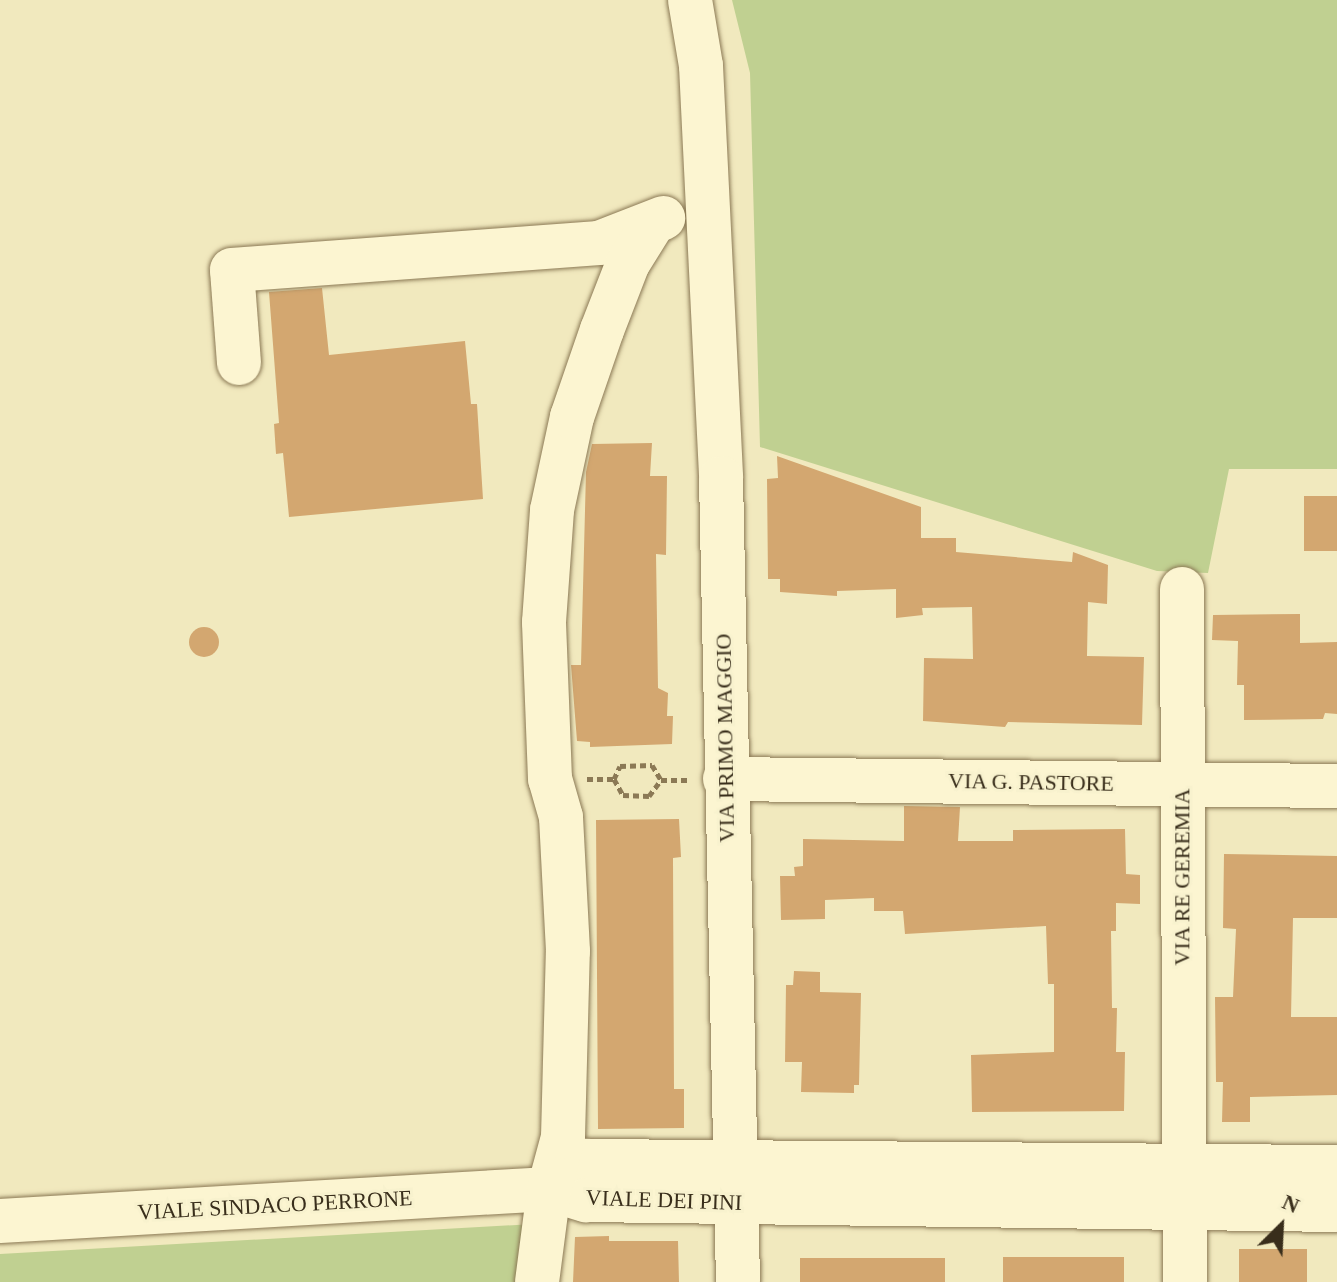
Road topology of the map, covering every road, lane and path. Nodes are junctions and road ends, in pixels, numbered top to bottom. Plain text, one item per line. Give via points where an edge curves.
1 (690, 0) edge
2 (707, 194) junction
3 (653, 223) junction
4 (239, 363) dead end
5 (1182, 589) dead end
6 (550, 779) junction
7 (614, 779) junction
8 (725, 779) junction
9 (661, 780) junction
10 (1182, 784) junction
11 (1337, 786) edge
12 (735, 1158) junction
13 (1183, 1165) junction
14 (1337, 1167) edge
15 (549, 1189) junction
16 (736, 1204) junction
17 (1184, 1208) junction
18 (1337, 1210) edge
19 (0, 1221) edge
20 (537, 1282) edge
21 (738, 1282) edge
22 (1185, 1282) edge

1 - 2 street, VIA PRIMO MAGGIO via 701,66
2 - 3 street
2 - 8 street, VIA PRIMO MAGGIO via 721,478
3 - 4 street via 599,243 232,270
3 - 6 street via 628,263 602,330 572,417 552,510 544,622
5 - 10 street, VIA RE GEREMIA
6 - 7 path
6 - 15 street via 561,817 568,951 563,1137
7 - 9 path via 620,766 652,765
7 - 9 path via 623,795 649,796
8 - 9 path
8 - 10 street, VIA G. PASTORE
8 - 12 street, VIA PRIMO MAGGIO
10 - 11 street, VIA G. PASTORE
10 - 13 street, VIA RE GEREMIA
12 - 13 street, VIALE DEI PINI
12 - 15 street, VIALE DEI PINI via 585,1161
12 - 16 street, VIA PRIMO MAGGIO
13 - 14 street, VIALE DEI PINI
13 - 17 street, VIA RE GEREMIA
15 - 16 street, VIALE DEI PINI via 586,1200
15 - 19 street, VIALE SINDACO PERRONE
15 - 20 street
16 - 17 street, VIALE DEI PINI
16 - 21 street, VIA PRIMO MAGGIO
17 - 18 street, VIALE DEI PINI
17 - 22 street, VIA RE GEREMIA

